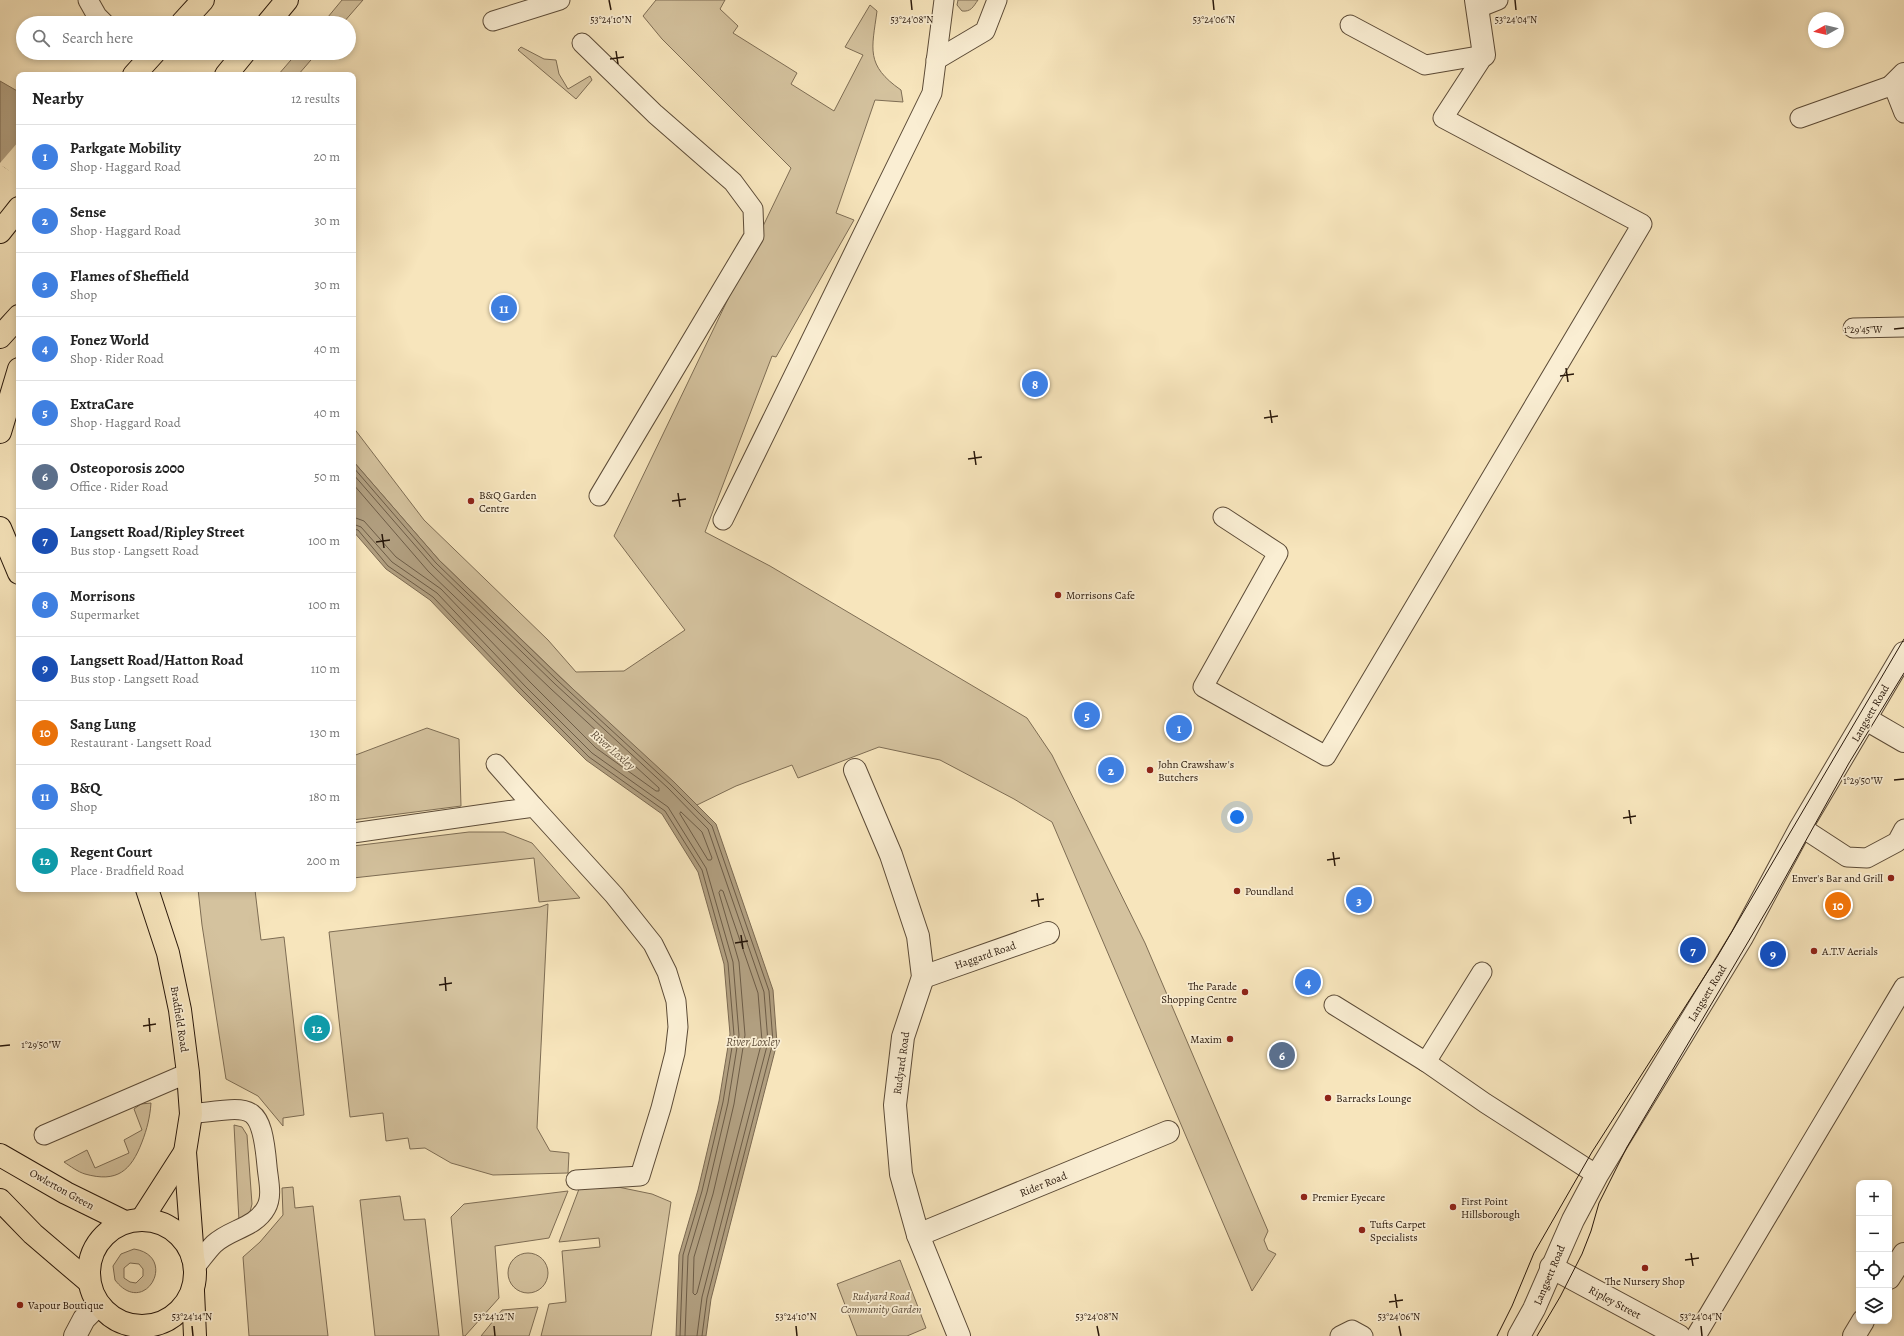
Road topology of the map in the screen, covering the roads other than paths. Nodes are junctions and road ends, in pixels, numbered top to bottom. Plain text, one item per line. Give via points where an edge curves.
1 (88, 0) edge
2 (203, 0) edge
3 (287, 0) edge
4 (560, 0) edge
5 (944, 0) edge
6 (997, 0) edge
7 (1484, 3) edge
8 (97, 16) edge
9 (188, 16) edge
10 (274, 16) edge
11 (493, 21) dead end
12 (1350, 25) dead end
13 (582, 43) dead end
14 (1484, 55) junction
15 (238, 60) edge
16 (936, 60) junction
17 (228, 72) edge
18 (1899, 80) edge
19 (1904, 113) edge
20 (1800, 118) dead end
21 (16, 212) edge
22 (0, 232) edge
23 (16, 319) edge
24 (1904, 327) edge
25 (1853, 328) dead end
26 (0, 337) edge
27 (16, 379) edge
28 (0, 432) edge
29 (599, 496) dead end
30 (1223, 517) dead end
31 (723, 520) dead end
32 (0, 528) edge
33 (16, 565) edge
34 (1904, 654) edge
35 (1866, 719) junction
36 (1904, 741) edge
37 (496, 764) dead end
38 (855, 770) dead end
39 (534, 808) junction
40 (1800, 827) junction
41 (1904, 829) edge
42 (356, 833) edge
43 (148, 892) edge
44 (1048, 933) dead end
45 (1482, 972) dead end
46 (923, 977) junction
47 (1904, 987) edge
48 (1334, 1005) dead end
49 (1426, 1062) junction
50 (188, 1073) junction
51 (191, 1114) junction
52 (1168, 1132) dead end
53 (44, 1135) dead end
54 (185, 1152) junction
55 (0, 1155) edge
56 (1597, 1175) junction
57 (576, 1180) dead end
58 (0, 1200) edge
59 (134, 1220) junction
60 (918, 1235) junction
61 (1904, 1254) edge
62 (194, 1263) junction
63 (1551, 1267) junction
64 (1892, 1273) edge
65 (88, 1280) junction
66 (193, 1290) junction
67 (98, 1305) junction
68 (1861, 1324) edge
69 (139, 1332) edge
70 (74, 1336) edge
71 (195, 1336) edge
72 (959, 1336) edge
73 (1340, 1336) edge
74 (1363, 1336) edge
75 (1518, 1336) edge
76 (1679, 1336) edge
77 (1696, 1336) edge
78 (1854, 1336) edge

1 - 8 lane
2 - 9 main road
3 - 10 main road
4 - 11 lane
5 - 16 lane
6 - 16 lane via 985,31
7 - 14 street
12 - 14 lane via 1424,65
13 - 29 lane via 655,114 733,182 753,209 754,229 754,236
14 - 30 lane via 1443,118 1642,224 1326,756 1203,687 1278,552
15 - 17 main road
16 - 31 lane via 932,93
18 - 19 lane
18 - 20 lane
21 - 22 main road
23 - 26 main road
24 - 25 lane
27 - 28 main road
32 - 33 main road
34 - 35 street, Langsett Road
35 - 36 street
35 - 40 street, Langsett Road
37 - 39 lane
38 - 46 street, Rudyard Road via 891,855 918,936
39 - 42 lane
39 - 57 lane via 614,895 653,944 667,972 676,1000 678,1027 675,1052 640,1176
40 - 41 lane via 1847,857 1867,858 1896,842
40 - 56 street, Langsett Road via 1742,937
43 - 50 main road, Bradfield Road via 168,953 180,1010
44 - 46 street, Haggard Road
45 - 49 lane
46 - 60 street, Rudyard Road via 902,1037 895,1105 900,1174
47 - 77 lane
48 - 49 lane
49 - 56 lane via 1484,1103
50 - 51 main road, Bradfield Road
50 - 53 lane
51 - 54 main road, Bradfield Road
51 - 62 lane via 232,1109 247,1110 257,1117 265,1143 270,1197 267,1207 258,1219 215,1244
52 - 60 street, Rider Road
54 - 59 main road, Bradfield Road
54 - 62 main road, Bradfield Road
55 - 59 main road, Owlerton Green via 66,1193
56 - 63 street, Langsett Road
58 - 65 main road via 33,1234
59 - 62 main road via 159,1222 174,1230 186,1242
59 - 65 main road, Bradfield Road via 108,1230 96,1244 89,1262
60 - 72 street, Rudyard Road
61 - 64 street
62 - 66 main road, Bradfield Road
63 - 75 street, Langsett Road via 1534,1308
63 - 76 street, Ripley Street
65 - 67 main road, Bradfield Road
66 - 69 main road, Bradfield Road via 184,1307 171,1319
66 - 71 main road, Bradfield Road
67 - 69 main road, Bradfield Road via 120,1323
67 - 70 street
68 - 78 street
73 - 74 lane via 1352,1330

